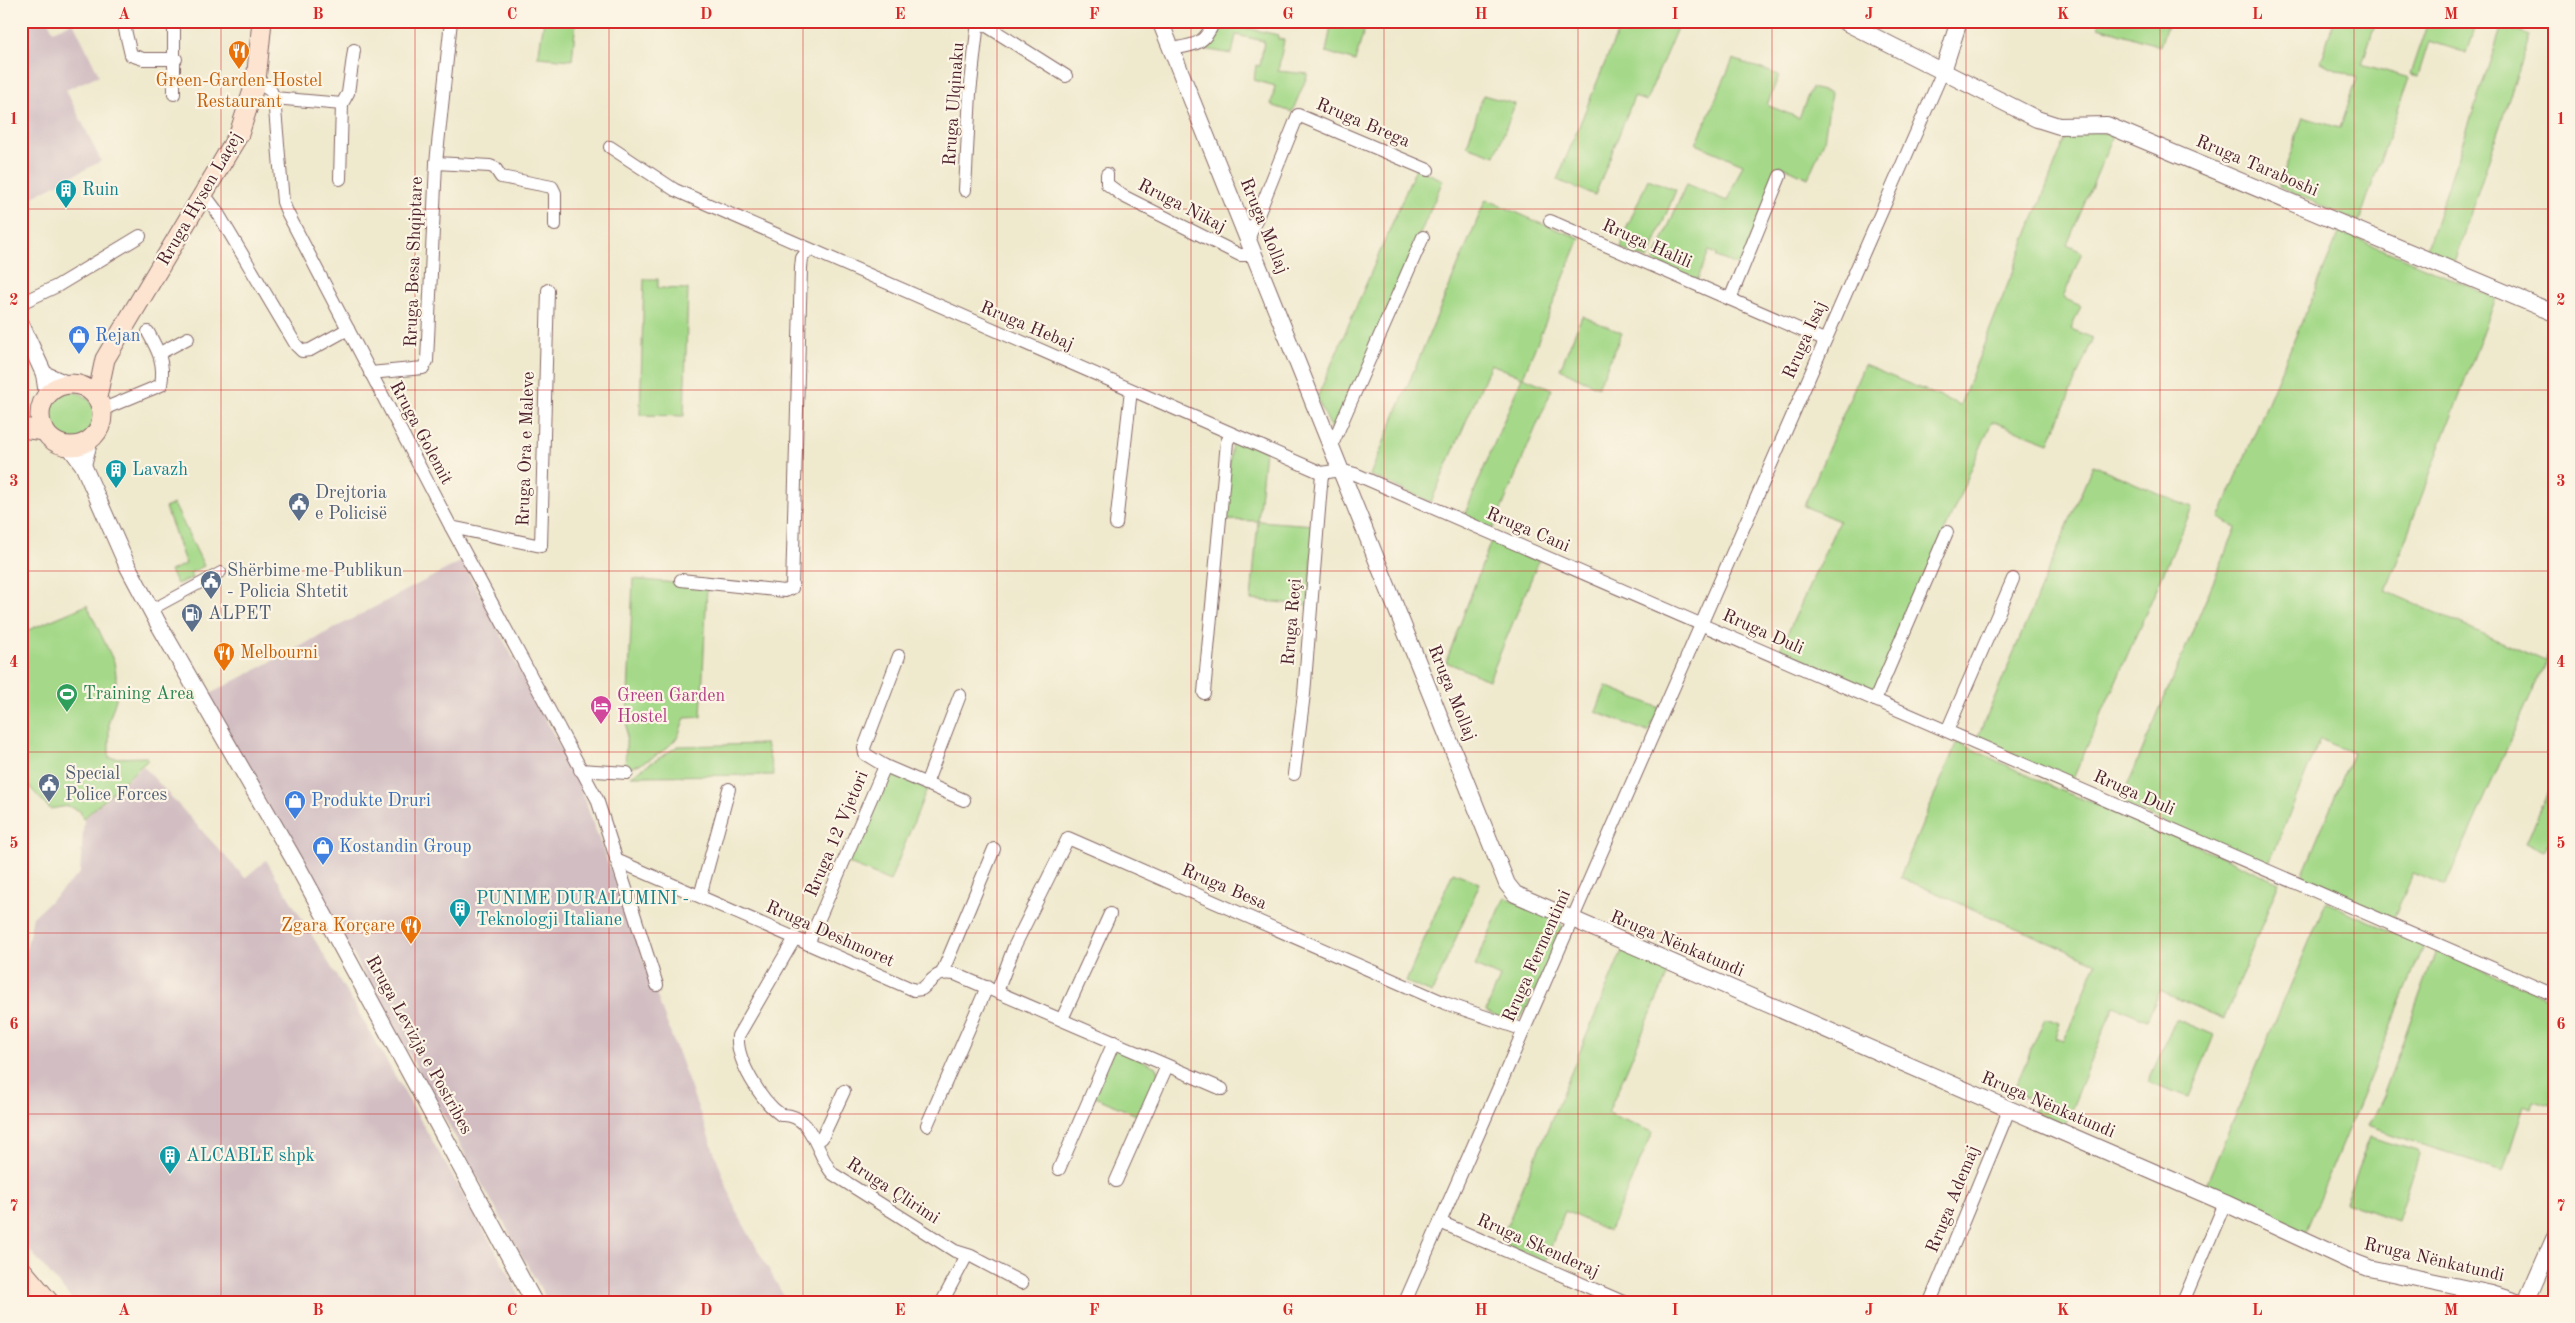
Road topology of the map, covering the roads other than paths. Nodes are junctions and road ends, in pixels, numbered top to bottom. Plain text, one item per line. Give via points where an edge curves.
1 (123, 21) edge
2 (174, 21) edge
3 (262, 21) edge
4 (451, 21) edge
5 (979, 21) edge
6 (1160, 21) edge
7 (1214, 21) edge
8 (1843, 21) edge
9 (1959, 21) edge
10 (1171, 49) junction
11 (354, 50) dead end
12 (176, 59) junction
13 (1943, 71) junction
14 (1066, 76) dead end
15 (256, 81) junction
16 (174, 94) dead end
17 (274, 98) junction
18 (342, 104) junction
19 (610, 147) dead end
20 (436, 163) junction
21 (1428, 170) dead end
22 (1107, 174) dead end
23 (1780, 176) dead end
24 (340, 179) dead end
25 (965, 190) dead end
26 (204, 194) junction
27 (1550, 221) dead end
28 (555, 225) dead end
29 (140, 236) dead end
30 (1423, 237) dead end
31 (1250, 246) junction
32 (808, 250) junction
33 (548, 290) dead end
34 (1730, 299) junction
35 (21, 303) edge
36 (2554, 313) edge
37 (21, 324) edge
38 (348, 329) junction
39 (148, 332) dead end
40 (188, 338) dead end
41 (1824, 340) junction
42 (160, 353) junction
43 (102, 364) junction
44 (370, 373) junction
45 (44, 374) junction
46 (72, 384) junction
47 (1132, 390) junction
48 (47, 394) junction
49 (99, 404) junction
50 (42, 423) junction
51 (21, 427) edge
52 (1232, 434) junction
53 (90, 439) junction
54 (69, 446) junction
55 (1331, 447) junction
56 (83, 465) junction
57 (1340, 470) junction
58 (1322, 473) junction
59 (1116, 524) dead end
60 (450, 526) junction
61 (1947, 532) dead end
62 (221, 572) dead end
63 (2013, 579) dead end
64 (680, 580) dead end
65 (151, 610) junction
66 (1701, 624) junction
67 (899, 656) dead end
68 (1204, 693) dead end
69 (960, 695) dead end
70 (1875, 700) junction
71 (1947, 731) junction
72 (885, 766) junction
73 (580, 770) junction
74 (627, 773) dead end
75 (1294, 774) dead end
76 (926, 784) junction
77 (729, 789) dead end
78 (964, 800) dead end
79 (994, 850) dead end
80 (616, 860) junction
81 (700, 896) junction
82 (1110, 914) dead end
83 (1572, 921) junction
84 (795, 938) junction
85 (808, 944) junction
86 (942, 973) junction
87 (656, 985) dead end
88 (992, 990) junction
89 (2554, 995) edge
90 (1062, 1019) junction
91 (1524, 1030) junction
92 (1114, 1042) junction
93 (1167, 1066) junction
94 (1222, 1089) dead end
95 (844, 1091) dead end
96 (2009, 1110) junction
97 (928, 1126) dead end
98 (816, 1142) junction
99 (1059, 1169) dead end
100 (1116, 1181) dead end
101 (2225, 1203) junction
102 (1440, 1222) junction
103 (2554, 1238) edge
104 (966, 1255) junction
105 (21, 1269) edge
106 (1022, 1283) dead end
107 (49, 1302) edge
108 (534, 1302) edge
109 (942, 1302) edge
110 (1405, 1302) edge
111 (1623, 1302) edge
112 (1930, 1302) edge
113 (2183, 1302) edge
114 (2517, 1302) edge
115 (2526, 1302) edge

1 - 12 street via 131,55 143,59
2 - 12 street
3 - 15 main road, Rruga Hysen Laçej
4 - 20 street, Rruga Besa Shqiptare
5 - 14 street
5 - 25 street, Rruga Ulqinaku via 970,93
6 - 10 street, Rruga Mollaj
7 - 10 street via 1201,43
8 - 13 street, Rruga Taraboshi
9 - 13 street
10 - 31 street, Rruga Mollaj
11 - 18 street via 348,93
12 - 16 street
13 - 36 street, Rruga Taraboshi via 2037,119 2059,126 2107,125
13 - 41 street, Rruga Isaj
15 - 17 street via 271,90
15 - 26 main road, Rruga Hysen Laçej via 239,134
17 - 18 street
17 - 38 street, Rruga Golemit via 286,212
18 - 24 street
19 - 32 street, Rruga Hebaj via 675,190
20 - 28 street, Rruga Besa Shqiptare via 490,166 501,177 552,187 555,193
20 - 44 street, Rruga Besa Shqiptare via 426,365 423,368
21 - 31 street, Rruga Brega via 1298,115
22 - 31 street, Rruga Nikaj via 1106,184 1123,196 1240,255 1247,255
23 - 34 street
26 - 38 street via 302,351 310,350
26 - 43 main road, Rruga Hysen Laçej
27 - 34 street, Rruga Halili
29 - 35 street via 57,286
30 - 55 street
31 - 55 street, Rruga Mollaj
32 - 47 street, Rruga Hebaj
32 - 64 street via 803,255 801,268 792,588 788,591
33 - 60 street, Rruga Ora e Maleve via 541,546
34 - 41 street, Rruga Halili
37 - 45 street
38 - 44 street, Rruga Golemit
39 - 42 street
40 - 42 street
41 - 66 street, Rruga Isaj
42 - 49 street via 163,365 161,385
43 - 46 main road
43 - 49 main road
44 - 60 street, Rruga Golemit
45 - 46 street
45 - 48 street
46 - 48 main road via 56,387
46 - 49 main road via 89,389
47 - 52 street, Rruga Hebaj
47 - 59 street
48 - 50 main road via 41,404
49 - 53 main road via 102,419
50 - 51 main road
50 - 54 main road via 58,443
52 - 58 street, Rruga Hebaj
52 - 68 street via 1227,442
53 - 54 main road
53 - 56 street
54 - 56 street, Rruga Levizja e Postribes
55 - 57 street, Rruga Mollaj
56 - 65 street, Rruga Levizja e Postribes via 127,565
57 - 58 street
57 - 66 street, Rruga Cani
57 - 83 street, Rruga Mollaj via 1507,884 1515,894
58 - 75 street, Rruga Reçi via 1305,685
60 - 73 street, Rruga Golemit
61 - 70 street
62 - 65 street
63 - 71 street
65 - 108 street, Rruga Levizja e Postribes via 297,865
66 - 70 street, Rruga Duli
66 - 83 street, Rruga Fermentimi
67 - 72 street, Rruga 12 Vjetori via 864,748 865,754
69 - 76 street
70 - 71 street, Rruga Duli
71 - 89 street, Rruga Duli
72 - 76 street, Rruga 12 Vjetori
72 - 85 street, Rruga 12 Vjetori
73 - 74 street
73 - 80 street, Rruga Golemit via 597,799
76 - 78 street, Rruga 12 Vjetori
77 - 81 street
79 - 86 street, Rruga Deshmoret
80 - 81 street, Rruga Deshmoret
80 - 87 street, Rruga Golemit
81 - 84 street, Rruga Deshmoret
82 - 90 street
83 - 91 street, Rruga Fermentimi
83 - 96 street, Rruga Nënkatundi
84 - 85 street, Rruga Deshmoret
84 - 98 street, Rruga Çlirimi via 747,1018 737,1044 738,1052 767,1104 781,1115 790,1114 796,1118
85 - 86 street, Rruga Deshmoret via 914,990 922,989 934,976
86 - 88 street via 955,974
88 - 90 street
88 - 91 street, Rruga Besa via 1068,838 1445,1003
88 - 97 street
90 - 92 street
91 - 102 street, Rruga Fermentimi
92 - 93 street
92 - 99 street
93 - 94 street
93 - 100 street
95 - 98 street via 822,1138
96 - 101 street, Rruga Nënkatundi
96 - 112 street, Rruga Ademaj
98 - 104 street, Rruga Çlirimi via 824,1165 833,1174 908,1223
101 - 113 street
101 - 114 street, Rruga Nënkatundi via 2323,1250 2369,1268
102 - 110 street, Rruga Fermentimi
102 - 111 street, Rruga Skenderaj
103 - 115 street
104 - 106 street, Rruga Çlirimi
104 - 109 street
105 - 107 main road

